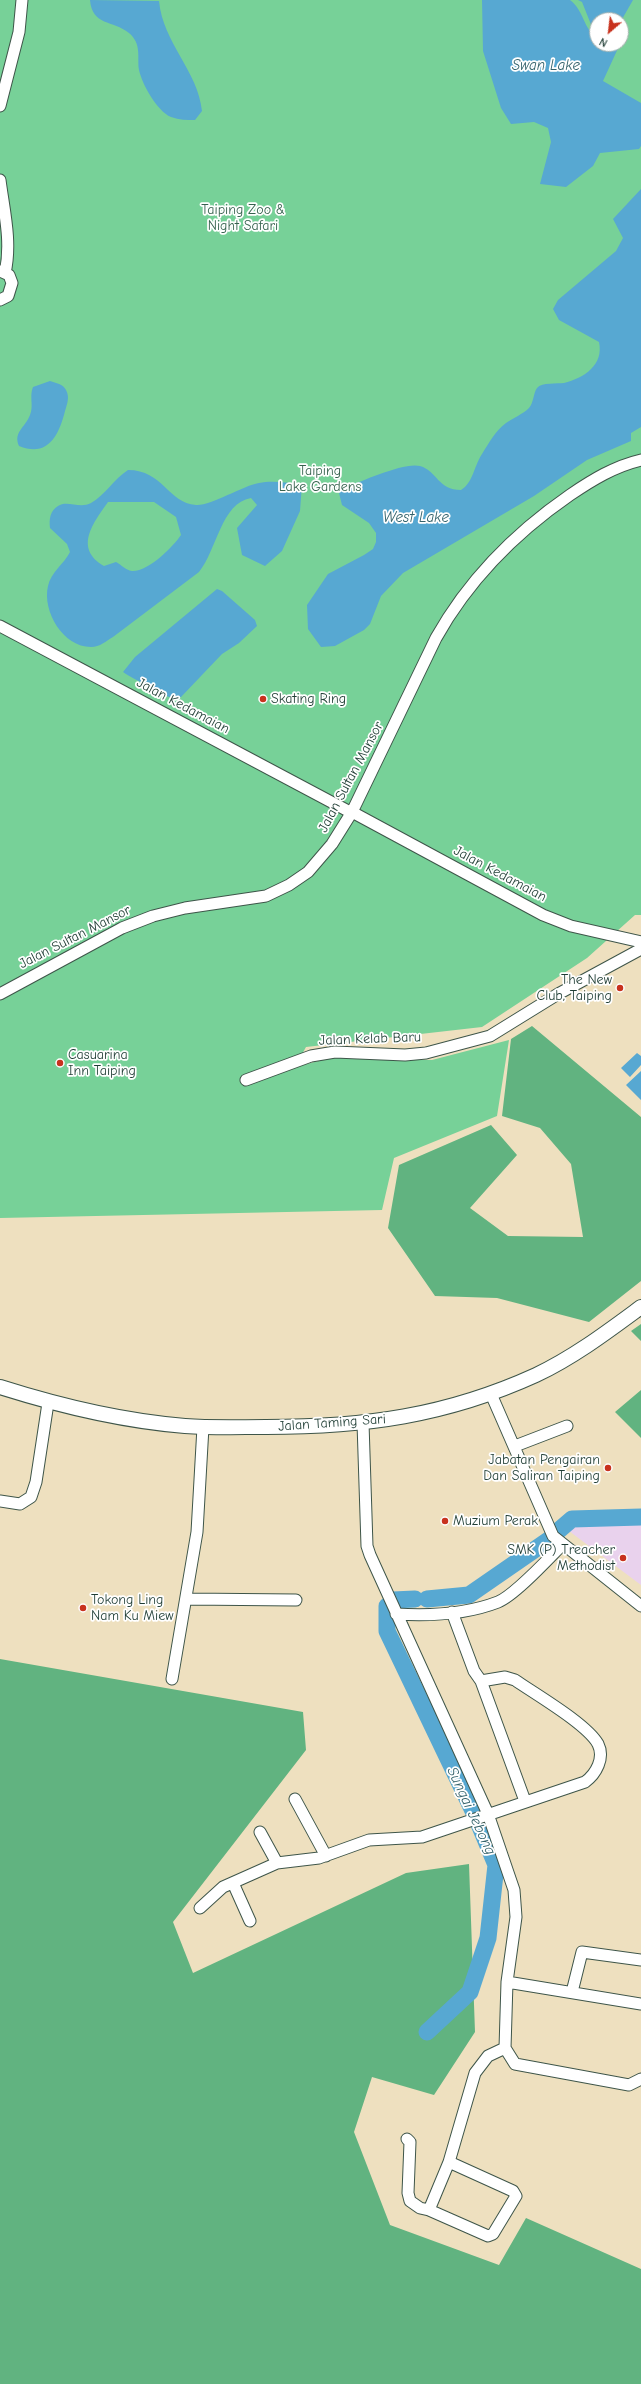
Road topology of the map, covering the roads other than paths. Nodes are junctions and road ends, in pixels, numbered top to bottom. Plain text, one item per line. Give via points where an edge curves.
1 (22, 0) edge
2 (0, 106) edge
3 (0, 180) edge
4 (3, 272) edge
5 (0, 300) edge
6 (641, 460) edge
7 (0, 626) edge
8 (352, 812) junction
9 (641, 942) edge
10 (641, 949) edge
11 (0, 994) edge
12 (246, 1080) dead end
13 (641, 1307) edge
14 (0, 1387) edge
15 (491, 1394) junction
16 (48, 1403) junction
17 (363, 1423) junction
18 (567, 1426) dead end
19 (203, 1427) junction
20 (515, 1446) junction
21 (0, 1501) edge
22 (562, 1545) junction
23 (187, 1599) junction
24 (296, 1600) dead end
25 (641, 1606) edge
26 (452, 1612) junction
27 (396, 1614) junction
28 (172, 1679) dead end
29 (482, 1681) junction
30 (295, 1800) dead end
31 (525, 1801) junction
32 (488, 1814) junction
33 (260, 1832) dead end
34 (326, 1856) junction
35 (277, 1863) junction
36 (233, 1883) junction
37 (200, 1908) dead end
38 (250, 1921) dead end
39 (641, 1960) edge
40 (507, 1982) junction
41 (572, 1992) junction
42 (641, 2004) edge
43 (507, 2052) junction
44 (638, 2081) edge
45 (407, 2139) dead end
46 (449, 2162) junction
47 (429, 2210) junction

1 - 2 street via 19,32
3 - 4 street via 9,257
4 - 5 street via 11,279 12,288 8,296
6 - 8 street, Jalan Sultan Mansor via 601,476 547,511 508,543 479,574 447,618 436,638
7 - 8 street, Jalan Kedamaian
8 - 9 street, Jalan Kedamaian via 543,915 571,926
8 - 11 street, Jalan Sultan Mansor via 324,855 308,872 289,885 266,896 185,908 153,916 122,928
10 - 12 street, Jalan Kelab Baru via 558,994 490,1036 426,1053 405,1055 335,1052 311,1056
13 - 15 main road, Jalan Taming Sari via 574,1355
14 - 16 main road, Jalan Taming Sari
15 - 17 main road, Jalan Taming Sari via 429,1412
15 - 20 street
16 - 19 main road, Jalan Taming Sari via 126,1419
16 - 21 street via 36,1482 31,1497 20,1504
17 - 19 main road, Jalan Taming Sari via 310,1427
17 - 27 street via 367,1546
18 - 20 street
19 - 23 street via 197,1532
20 - 22 street via 548,1529
22 - 25 street
22 - 26 street via 537,1571 500,1602
23 - 24 street
23 - 28 street
26 - 27 street
26 - 29 street via 474,1671
27 - 32 street
29 - 31 street
29 - 31 street via 505,1676 515,1680 582,1728 598,1745 598,1765 585,1782
30 - 34 street
31 - 32 street
32 - 34 street via 422,1837 369,1840
32 - 40 street via 514,1890 516,1917
33 - 35 street
34 - 35 street
35 - 36 street
36 - 37 street via 223,1887
36 - 38 street
39 - 41 street via 582,1952
40 - 41 street
40 - 43 street
41 - 42 street
43 - 44 street via 515,2064 629,2085
43 - 46 street via 488,2056 474,2073
45 - 47 street via 410,2142 410,2201 420,2208
46 - 47 street
46 - 47 street via 507,2187 516,2196 497,2230 488,2236

